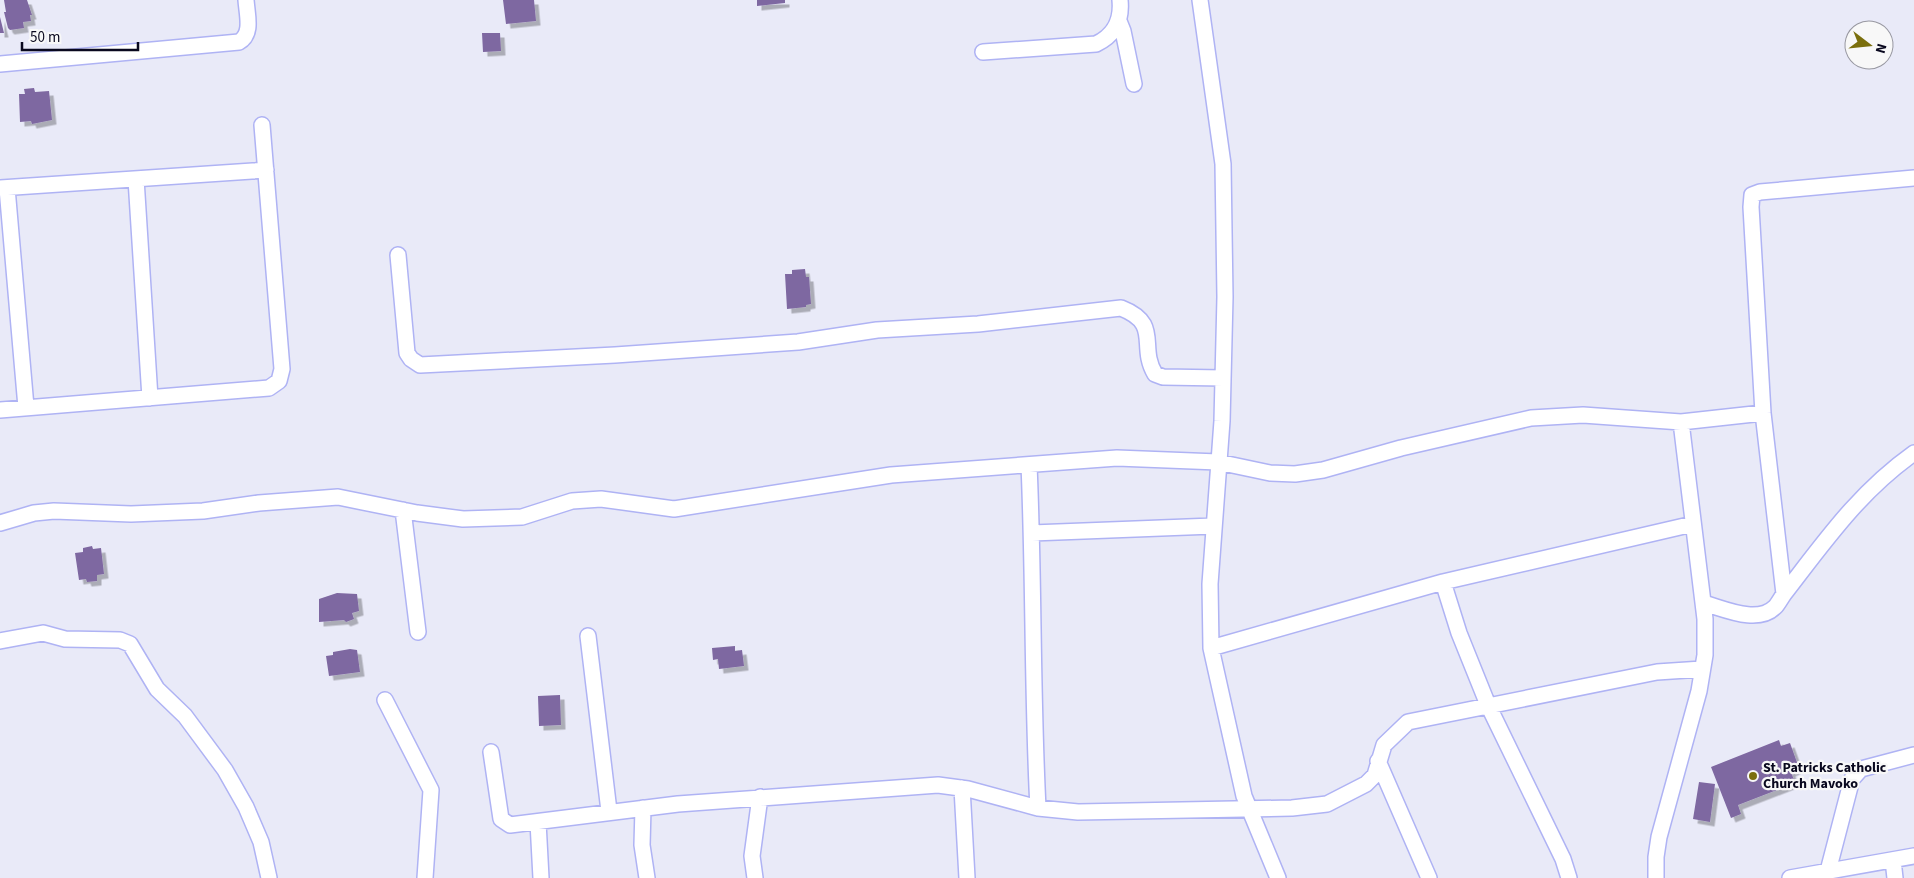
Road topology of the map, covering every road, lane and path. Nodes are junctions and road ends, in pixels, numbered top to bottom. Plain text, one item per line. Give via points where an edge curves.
1 (246, 0) edge
2 (1120, 0) edge
3 (1200, 0) edge
4 (1119, 21) junction
5 (983, 52) dead end
6 (0, 64) edge
7 (1134, 84) dead end
8 (262, 125) dead end
9 (266, 170) junction
10 (1914, 178) edge
11 (136, 179) junction
12 (4, 188) edge
13 (398, 255) dead end
14 (1223, 378) junction
15 (150, 398) junction
16 (26, 408) junction
17 (0, 410) edge
18 (1763, 413) junction
19 (1681, 422) junction
20 (1914, 453) edge
21 (1218, 462) junction
22 (1029, 465) junction
23 (403, 510) junction
24 (0, 523) edge
25 (1693, 524) junction
26 (1213, 526) junction
27 (1032, 533) junction
28 (1443, 582) junction
29 (1784, 594) junction
30 (1703, 603) junction
31 (418, 632) dead end
32 (588, 636) dead end
33 (0, 641) edge
34 (1211, 648) junction
35 (1702, 669) junction
36 (385, 700) dead end
37 (1488, 705) junction
38 (491, 752) dead end
39 (1914, 755) edge
40 (1378, 761) junction
41 (962, 788) junction
42 (760, 798) junction
43 (643, 808) junction
44 (1038, 808) junction
45 (1249, 809) junction
46 (608, 811) junction
47 (538, 822) junction
48 (1914, 856) edge
49 (1893, 860) junction
50 (1828, 872) junction
51 (269, 878) edge
52 (425, 878) edge
53 (541, 878) edge
54 (647, 878) edge
55 (755, 878) edge
56 (967, 878) edge
57 (1278, 878) edge
58 (1429, 878) edge
59 (1570, 878) edge
60 (1656, 878) edge
61 (1797, 878) edge
62 (1895, 878) edge

1 - 6 street via 248,32 246,38 239,42
2 - 4 street
3 - 14 street via 1224,164
4 - 5 street via 1106,39 1096,44
4 - 7 street
8 - 9 street
9 - 11 street
9 - 15 street via 282,369 279,381 269,388
10 - 18 street via 1752,195
11 - 12 street
11 - 15 street
12 - 16 street
13 - 14 street via 407,353 420,365 798,342 877,330 978,324 1122,308 1134,312 1143,321 1150,366 1155,374
14 - 21 street
15 - 16 street
16 - 17 street
18 - 19 street
18 - 29 street
19 - 21 street via 1591,415 1531,418 1323,470 1295,474 1270,474
19 - 25 street
20 - 29 street via 1885,473 1842,518
21 - 22 street via 1117,458
21 - 26 street
22 - 23 street via 890,475 674,509 601,499 572,501 522,517 494,519
22 - 27 street
23 - 24 street via 338,496 203,511 131,514 54,511
23 - 31 street
25 - 28 street
25 - 30 street
26 - 27 street
26 - 34 street
27 - 44 street
28 - 34 street
28 - 37 street
29 - 30 street via 1775,608 1763,614 1746,615
30 - 35 street via 1705,655
32 - 46 street
33 - 51 street via 43,633 65,639 120,640 130,644 157,689 186,716 225,770 261,842
34 - 45 street
35 - 37 street via 1657,672
35 - 60 street via 1699,691 1659,837
36 - 52 street via 431,790
37 - 40 street via 1408,722 1384,745
37 - 59 street
38 - 47 street via 501,819 510,824
39 - 50 street via 1856,772
40 - 45 street via 1375,775 1366,784 1327,804
40 - 58 street
41 - 42 street via 908,786
41 - 44 street
41 - 56 street
42 - 43 street
42 - 55 street via 752,856
43 - 46 street
43 - 54 street via 642,845
44 - 45 street via 1078,812
45 - 57 street
46 - 47 street
47 - 53 street
48 - 49 street
49 - 50 street
49 - 62 street
50 - 61 street

